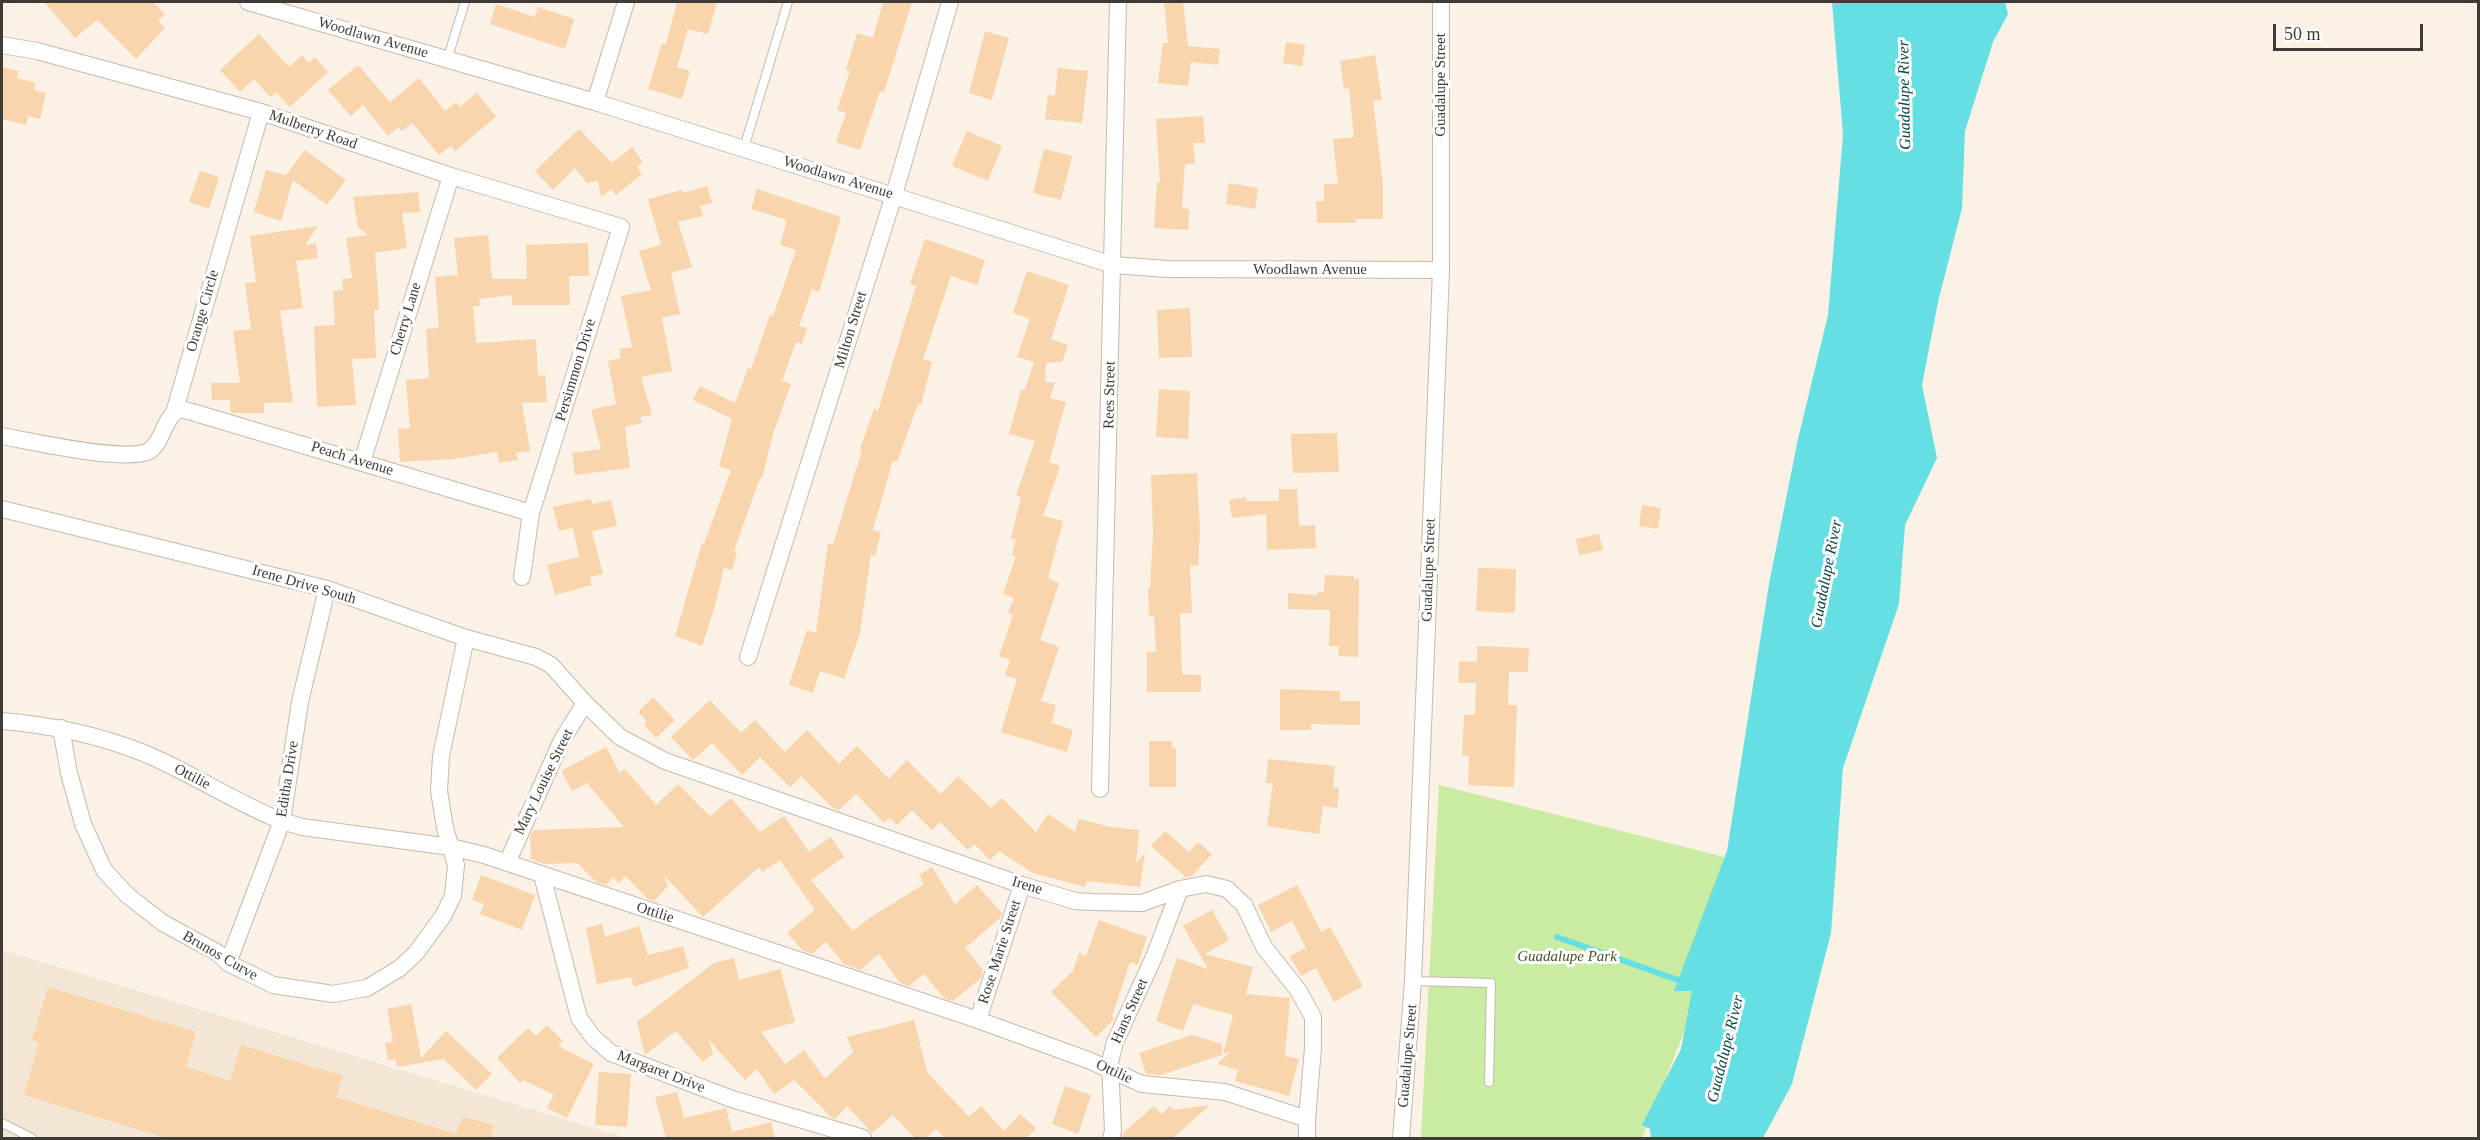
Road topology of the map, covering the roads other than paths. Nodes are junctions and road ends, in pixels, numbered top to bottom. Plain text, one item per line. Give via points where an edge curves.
1 (248, 2) edge
2 (465, 2) edge
3 (626, 2) edge
4 (788, 2) edge
5 (950, 2) edge
6 (1118, 2) edge
7 (1441, 2) edge
8 (294, 8) edge
9 (2, 45) edge
10 (447, 60) junction
11 (595, 102) junction
12 (261, 112) junction
13 (744, 148) junction
14 (451, 176) junction
15 (894, 195) junction
16 (621, 227) joint
17 (1113, 265) junction
18 (1441, 270) junction
19 (174, 413) junction
20 (2, 436) edge
21 (362, 462) junction
22 (2, 509) edge
23 (531, 513) junction
24 (522, 577) dead end
25 (327, 589) junction
26 (466, 638) junction
27 (748, 657) dead end
28 (585, 703) junction
29 (2, 721) edge
30 (61, 728) junction
31 (1100, 789) dead end
32 (282, 821) junction
33 (451, 847) junction
34 (507, 863) junction
35 (542, 875) junction
36 (1022, 885) junction
37 (1180, 889) junction
38 (228, 963) junction
39 (1413, 981) junction
40 (978, 1020) junction
41 (1110, 1071) junction
42 (1489, 1082) dead end
43 (1307, 1119) junction
44 (2, 1123) edge
45 (31, 1138) edge
46 (862, 1138) edge
47 (1111, 1138) edge
48 (1307, 1138) edge
49 (1401, 1138) edge

1 - 8 street, Woodlawn Avenue
2 - 10 lane
3 - 11 street
4 - 13 lane
5 - 15 street, Milton Street
6 - 17 street, Rees Street
7 - 18 street, Guadalupe Street
8 - 10 street, Woodlawn Avenue
9 - 12 street, Mulberry Road via 38,51
10 - 11 street, Woodlawn Avenue
11 - 13 street, Woodlawn Avenue
12 - 14 street, Mulberry Road
12 - 19 street, Orange Circle
13 - 15 street, Woodlawn Avenue
14 - 16 street, Mulberry Road
14 - 21 street, Cherry Lane
15 - 17 street, Woodlawn Avenue
15 - 27 street, Milton Street
16 - 23 street, Persimmon Drive
17 - 18 street, Woodlawn Avenue via 1167,269
17 - 31 street, Rees Street
18 - 39 street, Guadalupe Street
19 - 20 street, Orange Circle via 157,444 139,454
19 - 21 street, Peach Avenue via 181,409
21 - 23 street, Peach Avenue
22 - 25 street, Irene Drive South
23 - 24 street, Persimmon Drive
25 - 26 street, Irene Drive South
25 - 32 street, Editha Drive via 300,702
26 - 28 street, Irene Drive South via 551,664
26 - 33 street, Brunos Curve via 441,756 439,791
28 - 34 street, Mary Louise Street via 562,740
28 - 36 street, Irene via 620,737 665,761
29 - 30 street, Ottilie
30 - 32 street, Ottilie via 141,752
30 - 38 street, Brunos Curve via 83,824 104,870 127,895 163,923
32 - 33 street, Ottilie
32 - 38 street, Editha Drive
33 - 34 street, Ottilie
33 - 38 street, Brunos Curve via 456,865 453,896 443,916 400,968 367,988 333,994 298,990 273,985
34 - 35 street, Ottilie
35 - 40 street, Ottilie
35 - 46 street, Margaret Drive via 579,1018 611,1053 732,1099
36 - 37 street, Irene via 1092,902 1142,903
36 - 40 street, Rose Marie Street
37 - 41 street, Hans Street via 1115,1041
37 - 43 street, Irene via 1206,884 1227,889 1245,904 1264,947 1298,990 1313,1017
39 - 42 lane via 1491,983
39 - 49 street, Guadalupe Street
40 - 41 street, Ottilie
41 - 43 street, Ottilie via 1142,1084 1225,1092
41 - 47 street, Hans Street
43 - 48 street, Irene
44 - 45 lane

